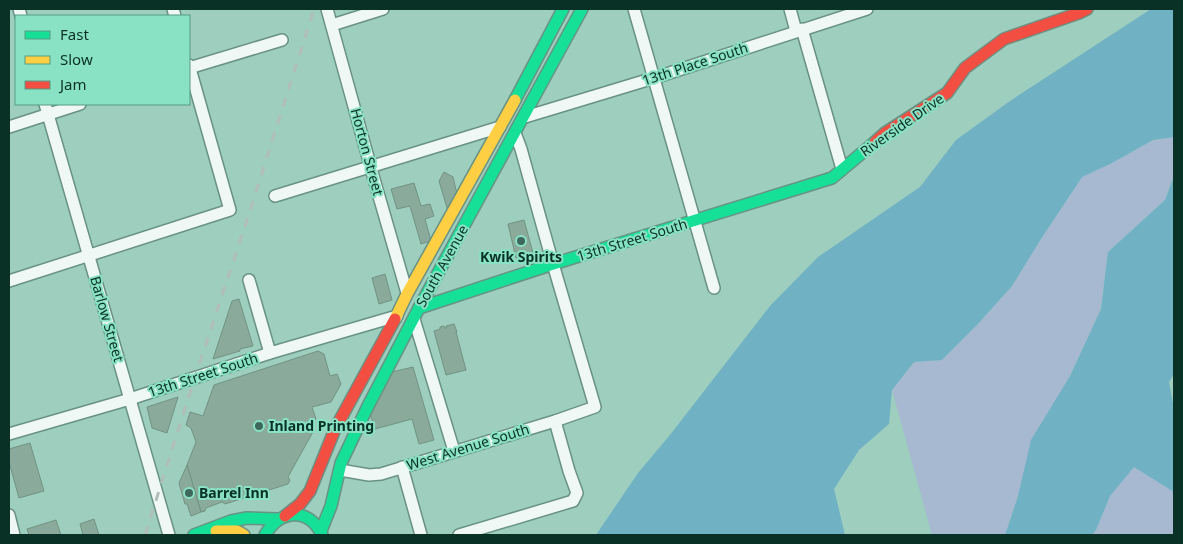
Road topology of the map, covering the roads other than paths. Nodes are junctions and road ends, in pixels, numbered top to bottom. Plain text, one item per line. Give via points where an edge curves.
1 (327, 9) edge
2 (383, 9) edge
3 (563, 9) edge
4 (582, 9) edge
5 (634, 9) edge
6 (790, 9) edge
7 (867, 9) edge
8 (1087, 9) edge
9 (332, 25) junction
10 (800, 30) junction
11 (282, 40) dead end
12 (190, 67) edge
13 (190, 70) edge
14 (654, 78) junction
15 (73, 105) edge
16 (47, 109) edge
17 (523, 117) junction
18 (501, 126) junction
19 (9, 127) edge
20 (515, 133) junction
21 (371, 167) junction
22 (842, 169) junction
23 (275, 196) dead end
24 (695, 220) junction
25 (89, 256) junction
26 (553, 264) junction
27 (249, 280) dead end
28 (9, 281) edge
29 (714, 288) dead end
30 (408, 294) junction
31 (416, 313) junction
32 (398, 316) junction
33 (270, 353) junction
34 (130, 399) junction
35 (555, 421) junction
36 (9, 434) edge
37 (454, 452) junction
38 (402, 467) junction
39 (340, 470) junction
40 (9, 515) edge
41 (281, 517) junction
42 (208, 531) junction
43 (322, 533) edge
44 (14, 535) edge
45 (169, 535) edge
46 (194, 535) edge
47 (244, 535) edge
48 (266, 535) edge
49 (421, 535) edge
50 (459, 535) edge

1 - 9 street, Horton Street
2 - 9 street
3 - 18 main road, South Avenue
4 - 17 main road, South Avenue
5 - 14 street
6 - 10 street
7 - 10 street, 13th Place South
8 - 22 main road, Riverside Drive via 999,42 965,68 947,94 885,133
9 - 21 street, Horton Street
10 - 14 street, 13th Place South
10 - 22 street
11 - 12 street
13 - 25 street via 230,210
14 - 17 street, 13th Place South
14 - 24 street
15 - 16 street
16 - 19 street
16 - 25 street, Barlow Street
17 - 20 main road, South Avenue
18 - 21 street
18 - 30 main road, South Avenue
20 - 26 street
20 - 31 main road, South Avenue
21 - 23 street
21 - 30 street, Horton Street
22 - 24 main road, 13th Street South via 832,178
24 - 26 main road, 13th Street South
24 - 29 street
25 - 28 street
25 - 34 street, Barlow Street
26 - 31 main road, 13th Street South
26 - 35 street, West Avenue South via 595,407
27 - 33 street
30 - 32 main road, South Avenue
31 - 37 street
31 - 39 main road, South Avenue via 368,406
32 - 33 street, 13th Street South
32 - 41 main road, South Avenue via 335,429 304,501 296,510
33 - 34 street, 13th Street South
34 - 36 street, 13th Street South
34 - 45 street, Barlow Street
35 - 37 street, West Avenue South
35 - 50 street via 577,493 573,501
37 - 38 street, West Avenue South
38 - 39 street, West Avenue South via 369,475
38 - 49 street
39 - 43 main road, South Avenue
40 - 44 street
41 - 42 main road via 247,518
41 - 43 main road, South Avenue via 303,516 316,524
41 - 48 main road, South Avenue
42 - 46 main road
42 - 47 main road via 237,531

